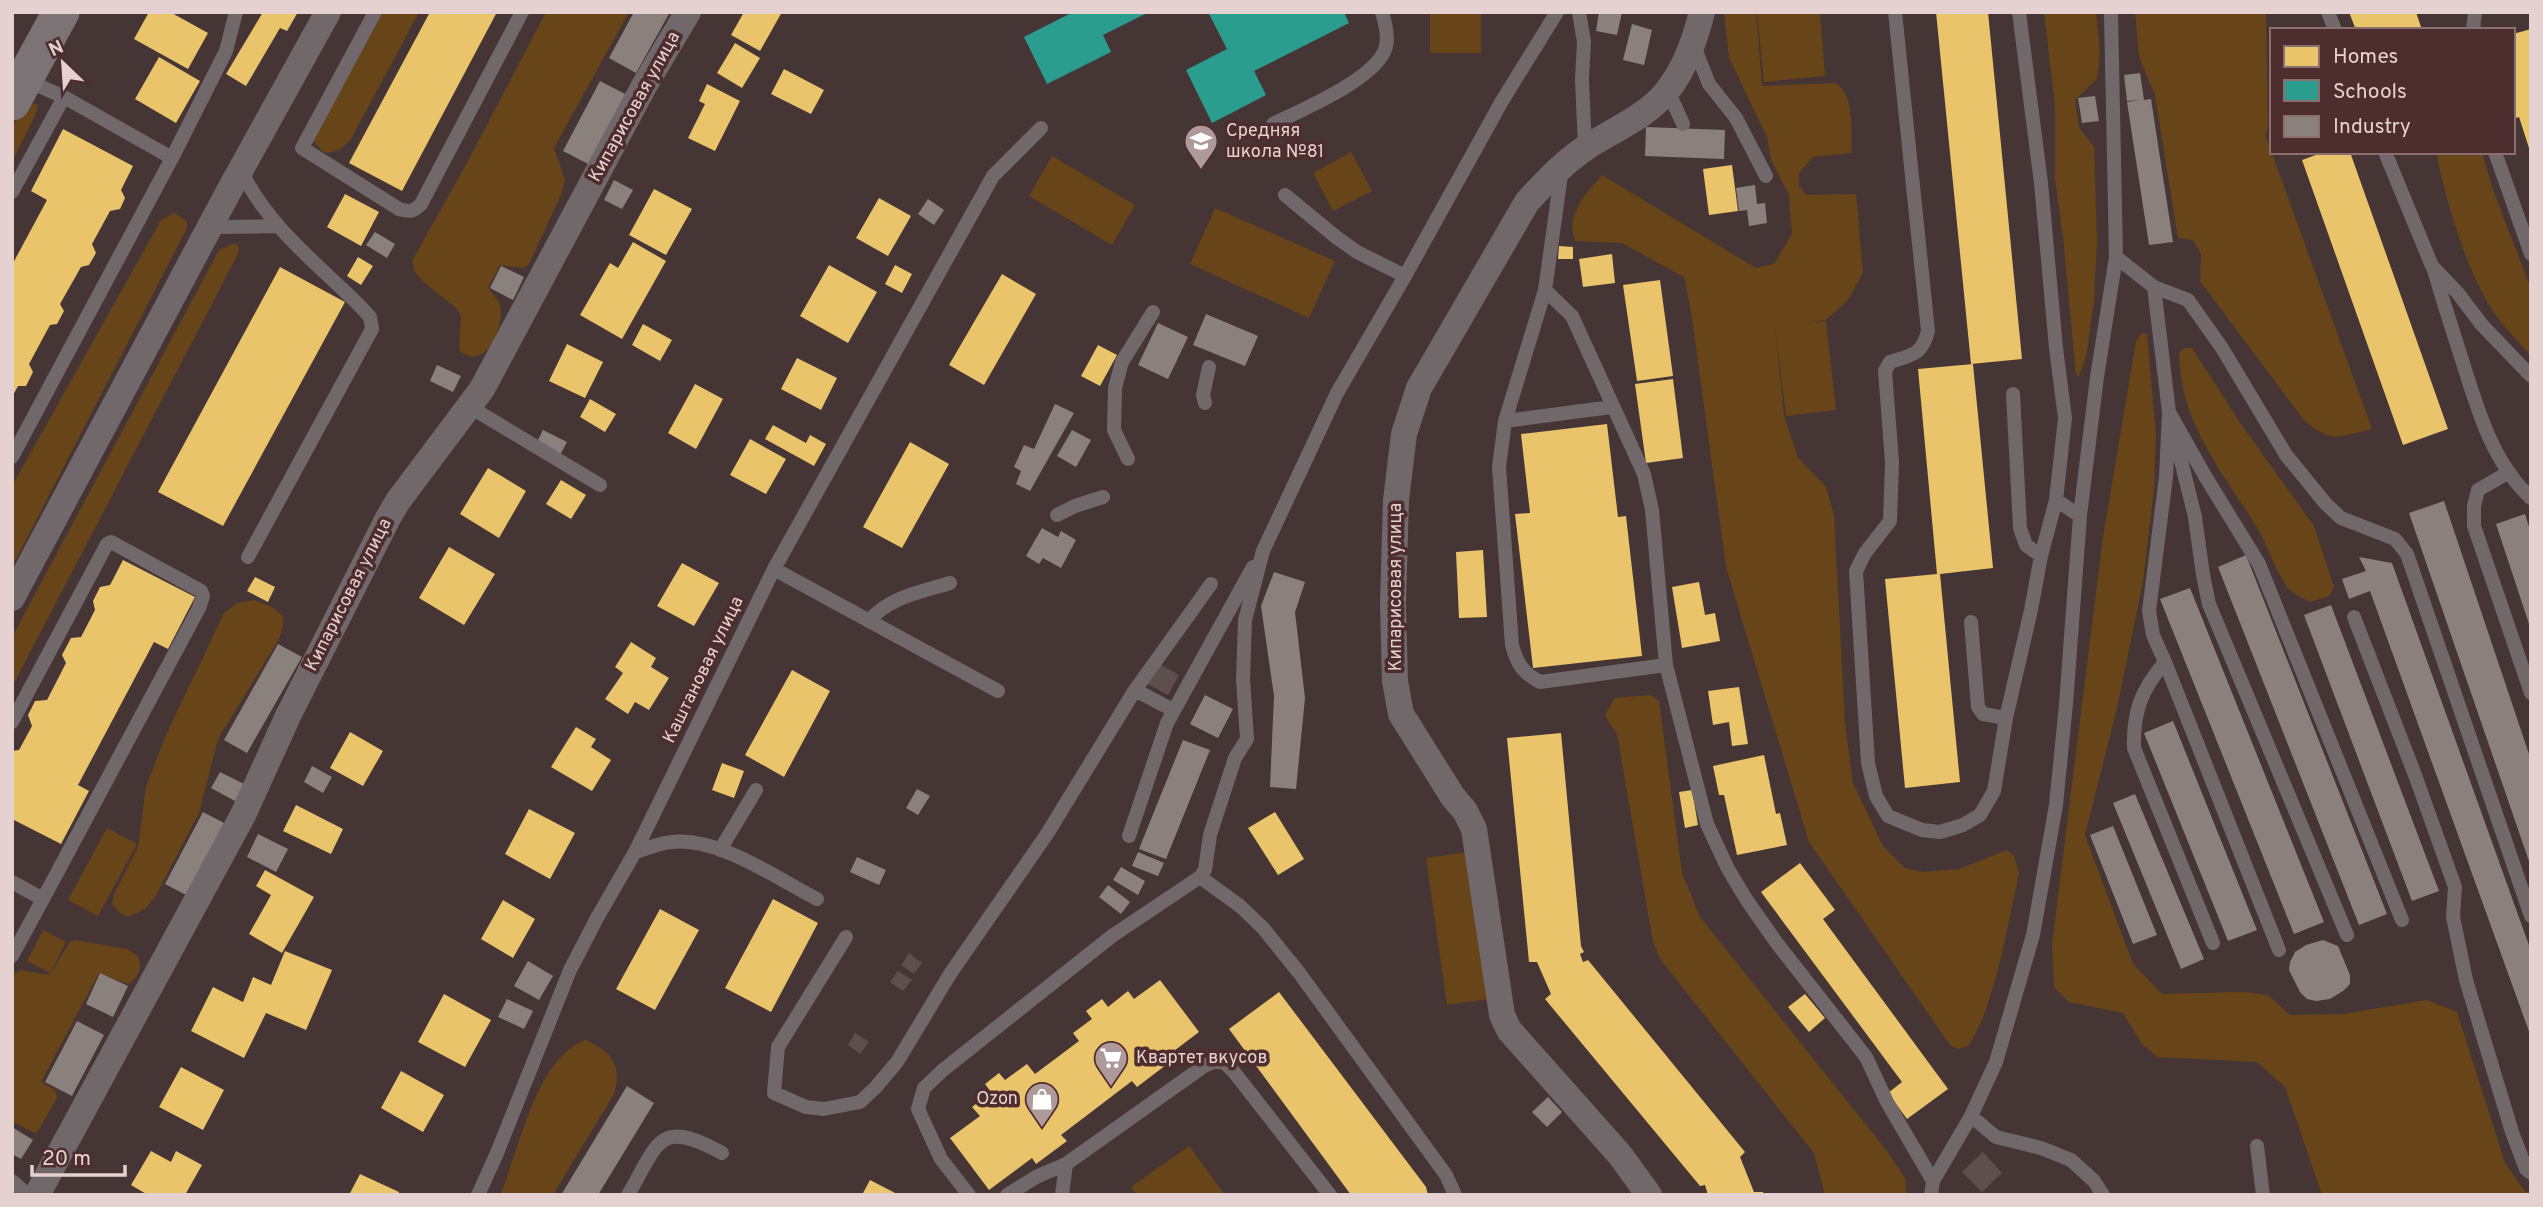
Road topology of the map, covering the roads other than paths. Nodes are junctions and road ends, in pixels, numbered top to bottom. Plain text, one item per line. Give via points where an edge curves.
1 (61, 12) edge
2 (236, 12) edge
3 (328, 12) edge
4 (375, 12) edge
5 (522, 12) edge
6 (688, 12) edge
7 (1382, 12) edge
8 (1557, 12) edge
9 (1579, 12) edge
10 (1703, 12) edge
11 (1895, 12) edge
12 (2020, 12) edge
13 (2111, 12) edge
14 (1694, 45) junction
15 (24, 74) edge
16 (1668, 91) junction
17 (64, 97) junction
18 (1273, 124) dead end
19 (1683, 124) dead end
20 (1041, 128) dead end
21 (1585, 149) junction
22 (2386, 154) edge
23 (2495, 154) edge
24 (173, 158) junction
25 (1562, 167) junction
26 (241, 170) junction
27 (1766, 176) dead end
28 (12, 192) edge
29 (1285, 195) dead end
30 (211, 224) junction
31 (278, 226) junction
32 (2531, 254) edge
33 (2116, 257) junction
34 (2432, 266) junction
35 (1405, 276) junction
36 (2154, 287) junction
37 (1545, 290) junction
38 (1153, 312) dead end
39 (1209, 367) dead end
40 (2531, 376) edge
41 (2013, 394) dead end
42 (1205, 403) dead end
43 (470, 407) junction
44 (1612, 407) junction
45 (2169, 412) junction
46 (1504, 421) junction
47 (19, 431) edge
48 (12, 457) edge
49 (1128, 459) dead end
50 (2509, 472) junction
51 (600, 485) dead end
52 (1103, 497) dead end
53 (2531, 498) edge
54 (2056, 500) junction
55 (1057, 514) dead end
56 (2080, 516) junction
57 (1263, 551) junction
58 (2041, 556) junction
59 (248, 557) dead end
60 (774, 569) junction
61 (950, 583) dead end
62 (1211, 584) dead end
63 (12, 598) edge
64 (2354, 617) dead end
65 (869, 621) junction
66 (1971, 622) dead end
67 (2165, 662) junction
68 (1666, 665) junction
69 (1135, 690) junction
70 (998, 691) dead end
71 (2531, 693) edge
72 (1173, 710) junction
73 (2006, 718) junction
74 (12, 722) edge
75 (756, 789) dead end
76 (1129, 836) dead end
77 (720, 850) junction
78 (635, 852) junction
79 (1200, 877) junction
80 (12, 882) edge
81 (43, 899) junction
82 (817, 899) dead end
83 (2531, 916) edge
84 (2402, 920) dead end
85 (2347, 935) dead end
86 (846, 937) dead end
87 (2213, 943) dead end
88 (2279, 950) dead end
89 (12, 956) edge
90 (1971, 1116) junction
91 (2257, 1146) dead end
92 (722, 1153) dead end
93 (1066, 1164) junction
94 (2531, 1173) edge
95 (12, 1181) edge
96 (1932, 1188) edge
97 (28, 1195) edge
98 (37, 1195) edge
99 (478, 1195) edge
100 (628, 1195) edge
101 (969, 1195) edge
102 (1007, 1195) edge
103 (1062, 1195) edge
104 (1330, 1195) edge
105 (1455, 1195) edge
106 (1649, 1195) edge
107 (2103, 1195) edge
108 (2263, 1195) edge

1 - 15 main road
2 - 24 lane via 226,51
3 - 26 street
4 - 5 lane via 302,148 410,212 421,204
6 - 43 street, Кипарисовая улица
7 - 18 lane via 1388,37 1384,53 1374,65 1353,83
8 - 35 lane
9 - 21 lane via 1584,42
10 - 14 street, Кипарисовая улица
11 - 73 lane via 1928,331 1916,354 1890,362 1885,371 1892,462 1890,521 1856,571 1868,763 1876,796 1888,816 1940,832 1980,815 1994,791
12 - 54 lane via 2065,418
13 - 33 lane
14 - 16 street, Кипарисовая улица
14 - 27 lane via 1709,84 1736,118
15 - 17 lane
16 - 19 lane
16 - 21 street, Кипарисовая улица
17 - 24 lane
17 - 28 lane
20 - 60 lane, Каштановая улица via 993,176
21 - 25 street, Кипарисовая улица
22 - 34 lane
23 - 32 lane
24 - 47 lane
25 - 37 lane
25 - 106 street, Кипарисовая улица via 1527,202 1419,388 1404,434 1396,500 1395,681 1401,713 1474,829 1502,1015 1509,1030 1620,1155
26 - 30 street
26 - 31 lane
29 - 35 lane via 1357,252
30 - 31 lane
30 - 63 street
31 - 59 lane via 370,317 372,329
33 - 36 lane
33 - 56 lane
34 - 40 lane
34 - 50 lane via 2481,420
35 - 57 lane via 1337,393
36 - 45 lane
36 - 83 lane via 2188,300 2286,456 2326,504 2341,518 2395,538 2407,554
37 - 44 lane via 1572,316
37 - 46 lane
38 - 49 lane via 1122,362 1115,388 1114,429
39 - 42 lane
41 - 58 lane via 2020,528 2026,545
43 - 51 lane
43 - 98 street, Кипарисовая улица via 388,518 243,815
44 - 46 lane
44 - 68 lane via 1644,474 1652,510
45 - 67 lane via 2166,477 2149,611
45 - 84 lane via 2259,565
45 - 85 lane via 2195,517 2209,604
46 - 68 lane via 1499,467 1512,645 1521,669 1540,682
47 - 48 lane
50 - 53 lane
50 - 71 lane via 2478,490 2474,526
52 - 55 lane
54 - 56 lane
54 - 58 lane
56 - 90 lane via 2056,805 2033,935 1996,1062
57 - 72 lane
57 - 79 lane via 1245,620 1247,739 1235,758
58 - 73 lane
60 - 65 lane
60 - 78 lane, Каштановая улица
61 - 65 lane via 894,601
62 - 69 lane
64 - 94 lane via 2455,887 2453,918 2466,981 2512,1132
65 - 70 lane
66 - 73 lane via 1978,707 1983,715
67 - 87 lane via 2135,713 2134,748
67 - 88 lane
68 - 96 lane via 1707,824 1728,869 1776,942 1866,1057
69 - 72 lane
69 - 86 lane via 897,1062 860,1102 841,1108 806,1107 774,1093 778,1047
72 - 76 lane
74 - 81 lane via 107,544 111,542 201,591 200,608
75 - 77 lane
77 - 78 lane via 696,842 671,842
77 - 82 lane
78 - 99 lane, Каштановая улица via 570,970
79 - 101 lane via 1112,936 924,1088 918,1109 941,1159
79 - 105 lane via 1263,928 1300,974 1446,1175
80 - 81 lane
81 - 89 lane
90 - 96 lane
90 - 107 lane via 1996,1137 2071,1160
91 - 108 lane
92 - 100 lane via 700,1141 672,1135 665,1138
93 - 102 lane
93 - 103 lane
93 - 104 lane via 1204,1066 1224,1062
95 - 97 lane

